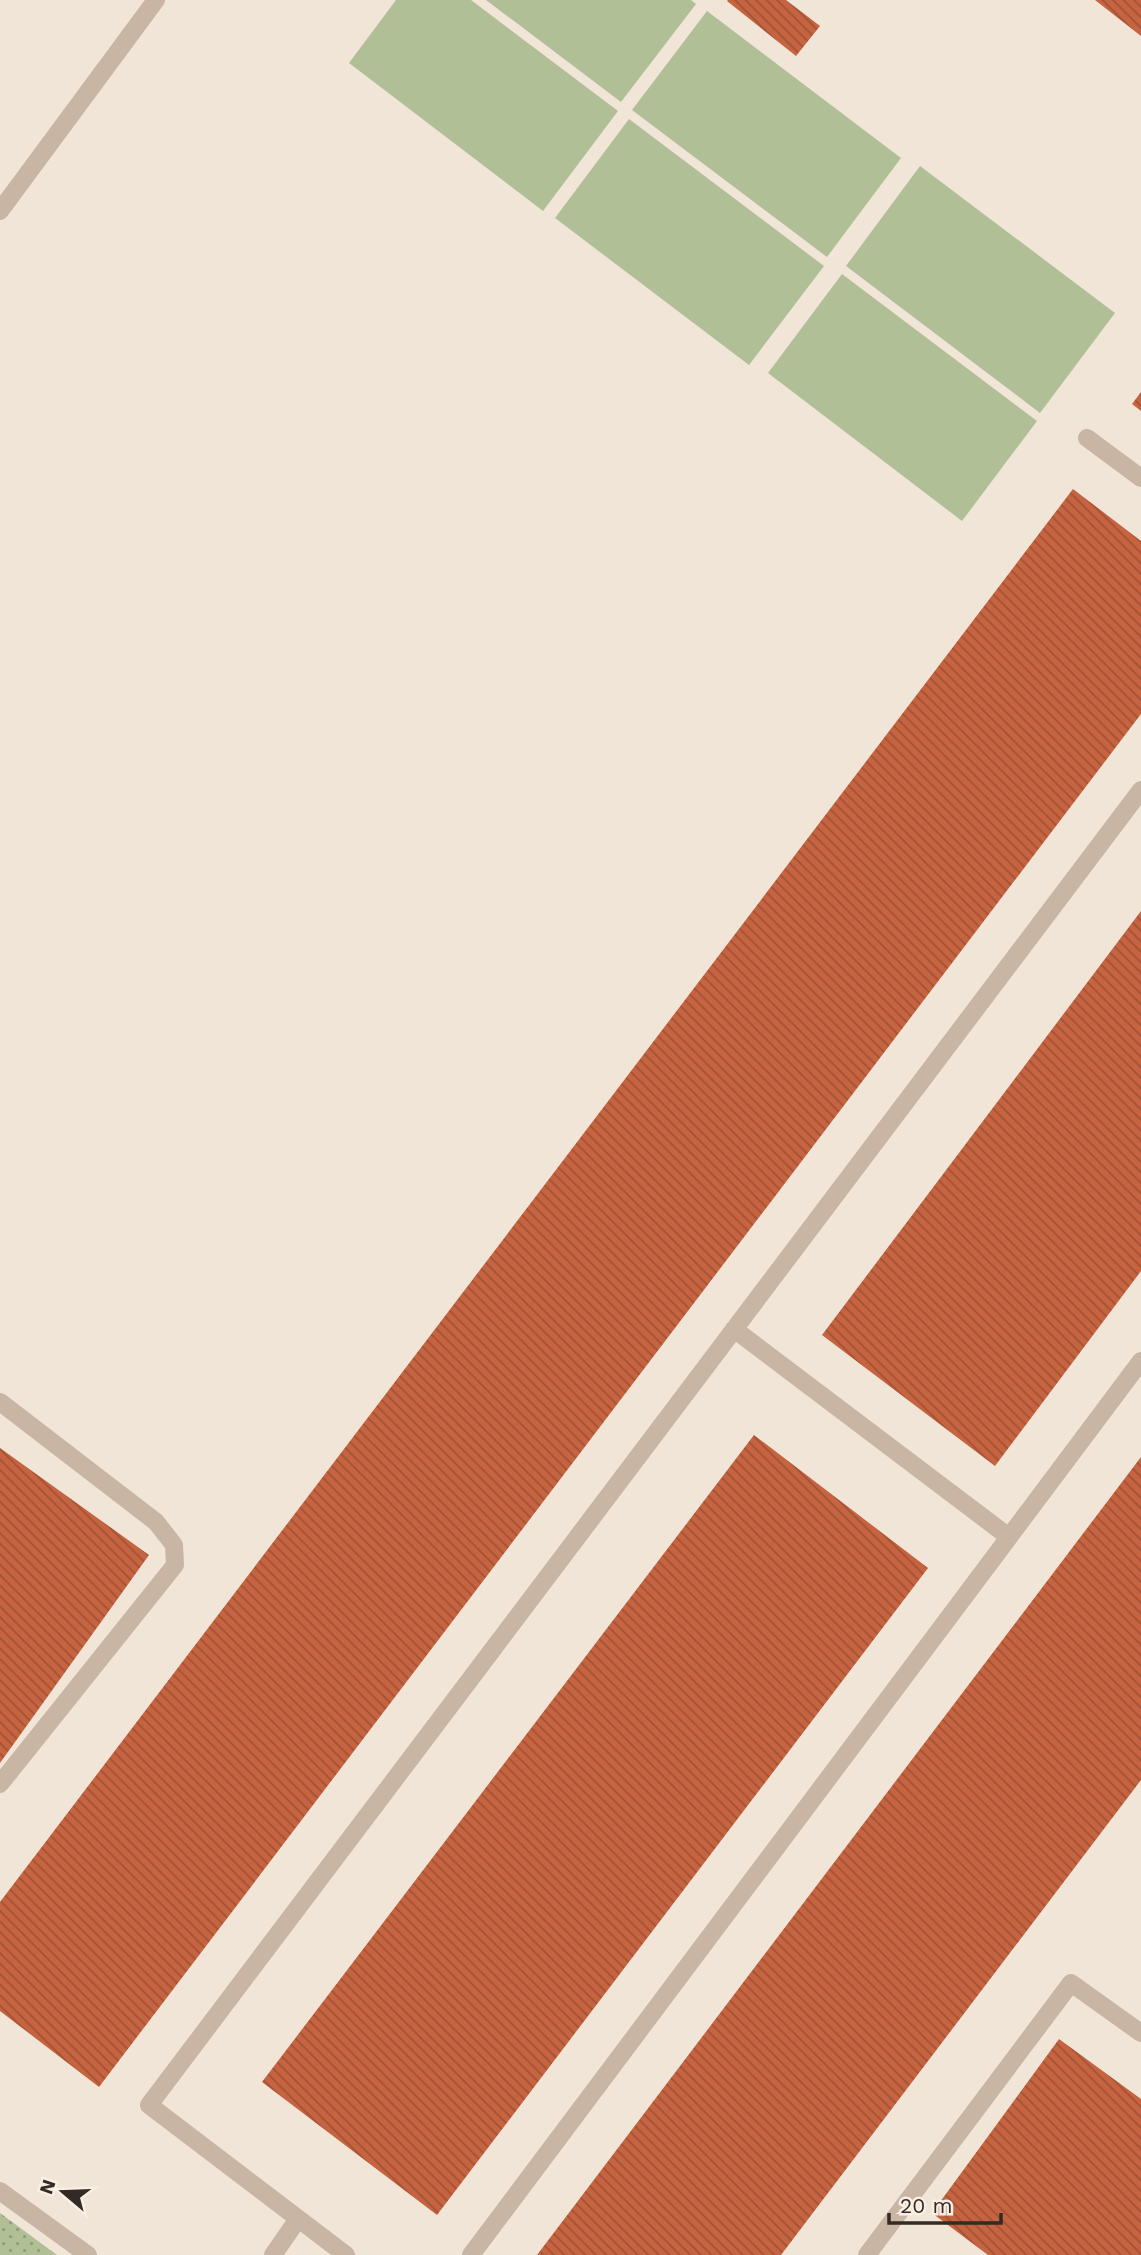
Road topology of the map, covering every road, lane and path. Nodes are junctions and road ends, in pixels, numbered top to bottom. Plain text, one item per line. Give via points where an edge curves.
1 (156, 0) edge
2 (0, 211) edge
3 (1087, 438) dead end
4 (1141, 478) edge
5 (1141, 790) edge
6 (734, 1329) junction
7 (1141, 1361) edge
8 (0, 1402) edge
9 (1009, 1537) junction
10 (0, 1784) edge
11 (1141, 2034) edge
12 (0, 2191) edge
13 (298, 2219) junction
14 (88, 2255) edge
15 (273, 2255) edge
16 (346, 2255) edge
17 (471, 2255) edge
18 (867, 2255) edge

1 - 2 street
3 - 4 street
5 - 6 street
6 - 9 street
6 - 13 street via 149,2105
7 - 9 street
8 - 10 street via 156,1522 174,1545 175,1565
9 - 17 street
11 - 18 street via 1071,1983
12 - 14 street
13 - 15 street
13 - 16 street

